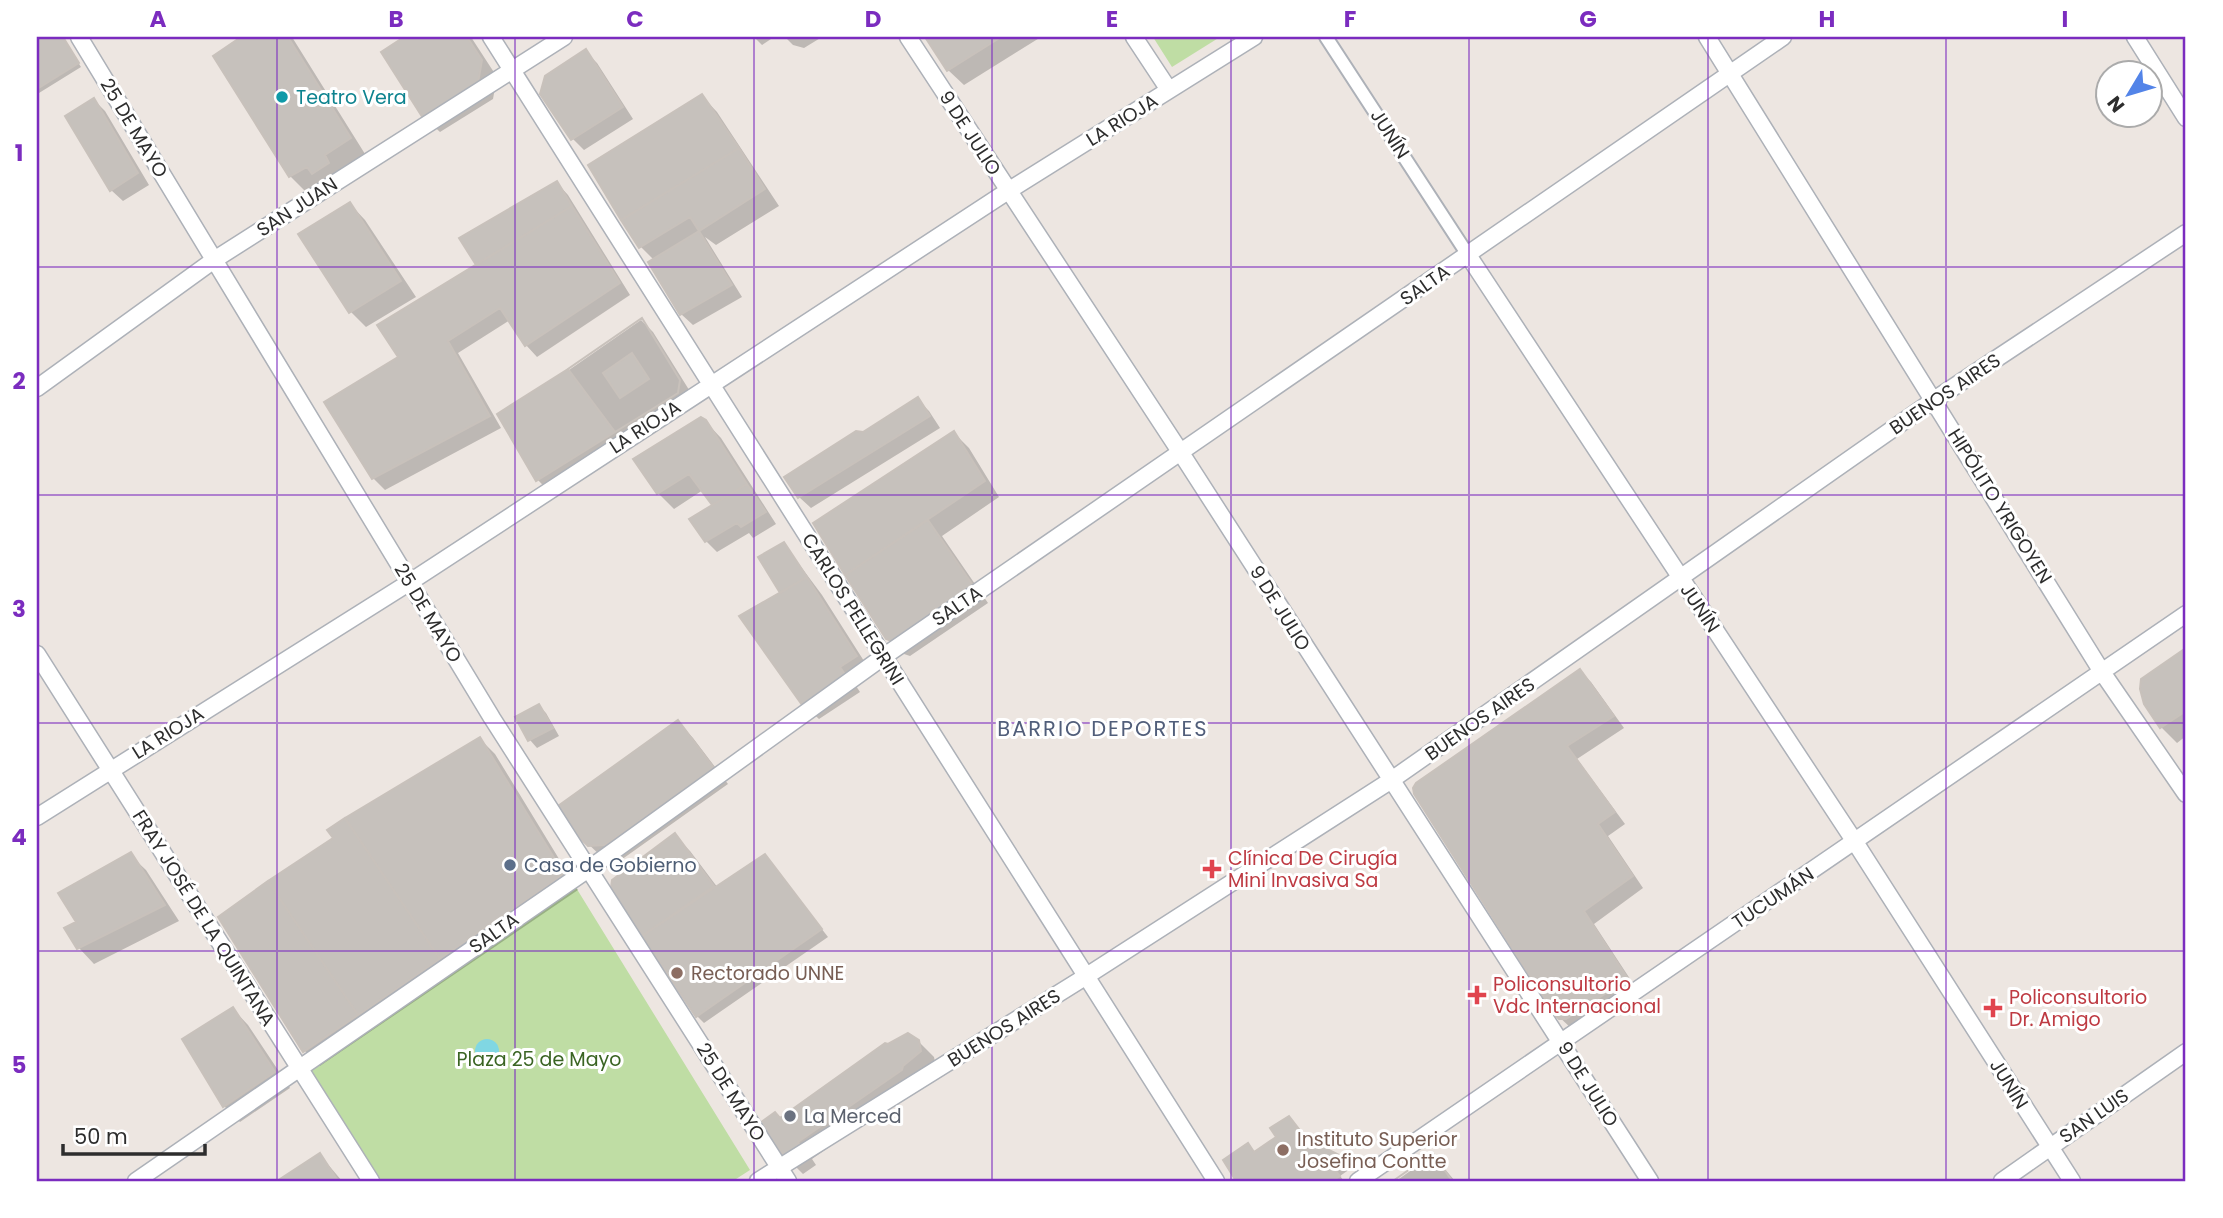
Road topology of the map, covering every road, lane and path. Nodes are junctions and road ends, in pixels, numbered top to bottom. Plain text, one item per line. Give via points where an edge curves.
1 (79, 37) edge
2 (491, 37) edge
3 (564, 37) edge
4 (908, 37) edge
5 (1134, 37) edge
6 (1254, 37) edge
7 (1326, 37) edge
8 (1707, 37) edge
9 (1783, 37) edge
10 (2135, 37) edge
11 (512, 69) junction
12 (1729, 74) junction
13 (1169, 90) junction
14 (2186, 118) edge
15 (1007, 191) junction
16 (2186, 233) edge
17 (1468, 255) junction
18 (214, 260) junction
19 (712, 383) junction
20 (37, 388) edge
21 (1934, 400) junction
22 (1181, 453) junction
23 (1681, 579) junction
24 (410, 582) junction
25 (2186, 614) edge
26 (37, 654) edge
27 (883, 657) junction
28 (2102, 672) junction
29 (110, 769) junction
30 (1391, 781) junction
31 (2186, 794) edge
32 (37, 817) edge
33 (1855, 842) junction
34 (590, 868) junction
35 (1086, 977) junction
36 (1561, 1042) junction
37 (2186, 1052) edge
38 (299, 1068) junction
39 (2050, 1147) junction
40 (784, 1175) edge
41 (136, 1181) edge
42 (371, 1181) edge
43 (758, 1181) edge
44 (1216, 1181) edge
45 (1358, 1181) edge
46 (1650, 1181) edge
47 (2003, 1181) edge
48 (2072, 1181) edge

1 - 18 street, 25 DE MAYO
2 - 11 street, CARLOS PELLEGRINI
3 - 11 street, SAN JUAN
4 - 15 street, 9 DE JULIO
5 - 13 street
6 - 13 street, LA RIOJA
7 - 17 street, JUNÍN
8 - 12 street, HIPÓLITO YRIGOYEN
9 - 12 street, SALTA
10 - 14 street
11 - 18 street, SAN JUAN
11 - 19 street, CARLOS PELLEGRINI
12 - 17 street, SALTA
12 - 21 street, HIPÓLITO YRIGOYEN
13 - 15 street, LA RIOJA
15 - 19 street, LA RIOJA
15 - 22 street, 9 DE JULIO
16 - 21 street, BUENOS AIRES
17 - 22 street, SALTA
17 - 23 street, JUNÍN
18 - 20 street, SAN JUAN
18 - 24 street, 25 DE MAYO
19 - 24 street, LA RIOJA
19 - 27 street, CARLOS PELLEGRINI
21 - 23 street, BUENOS AIRES
21 - 28 street, HIPÓLITO YRIGOYEN
22 - 27 street, SALTA
22 - 30 street, 9 DE JULIO
23 - 30 street, BUENOS AIRES
23 - 33 street, JUNÍN
24 - 29 street, LA RIOJA
24 - 34 street, 25 DE MAYO
25 - 28 street, TUCUMÁN
26 - 29 street, FRAY JOSÉ DE LA QUINTANA
27 - 34 street, SALTA
27 - 35 street, CARLOS PELLEGRINI
28 - 31 street, HIPÓLITO YRIGOYEN
28 - 33 street, TUCUMÁN
29 - 32 street, LA RIOJA
29 - 38 street, FRAY JOSÉ DE LA QUINTANA
30 - 35 street, BUENOS AIRES
30 - 36 street, 9 DE JULIO
33 - 36 street, TUCUMÁN
33 - 39 street, JUNÍN
34 - 38 street, SALTA
34 - 40 street, 25 DE MAYO
35 - 40 street, BUENOS AIRES
35 - 44 street, CARLOS PELLEGRINI
36 - 45 street, TUCUMÁN
36 - 46 street, 9 DE JULIO
37 - 39 street, SAN LUIS
38 - 41 street, SALTA
38 - 42 street, FRAY JOSÉ DE LA QUINTANA
39 - 47 street, SAN LUIS
39 - 48 street, JUNÍN
40 - 43 street, BUENOS AIRES

